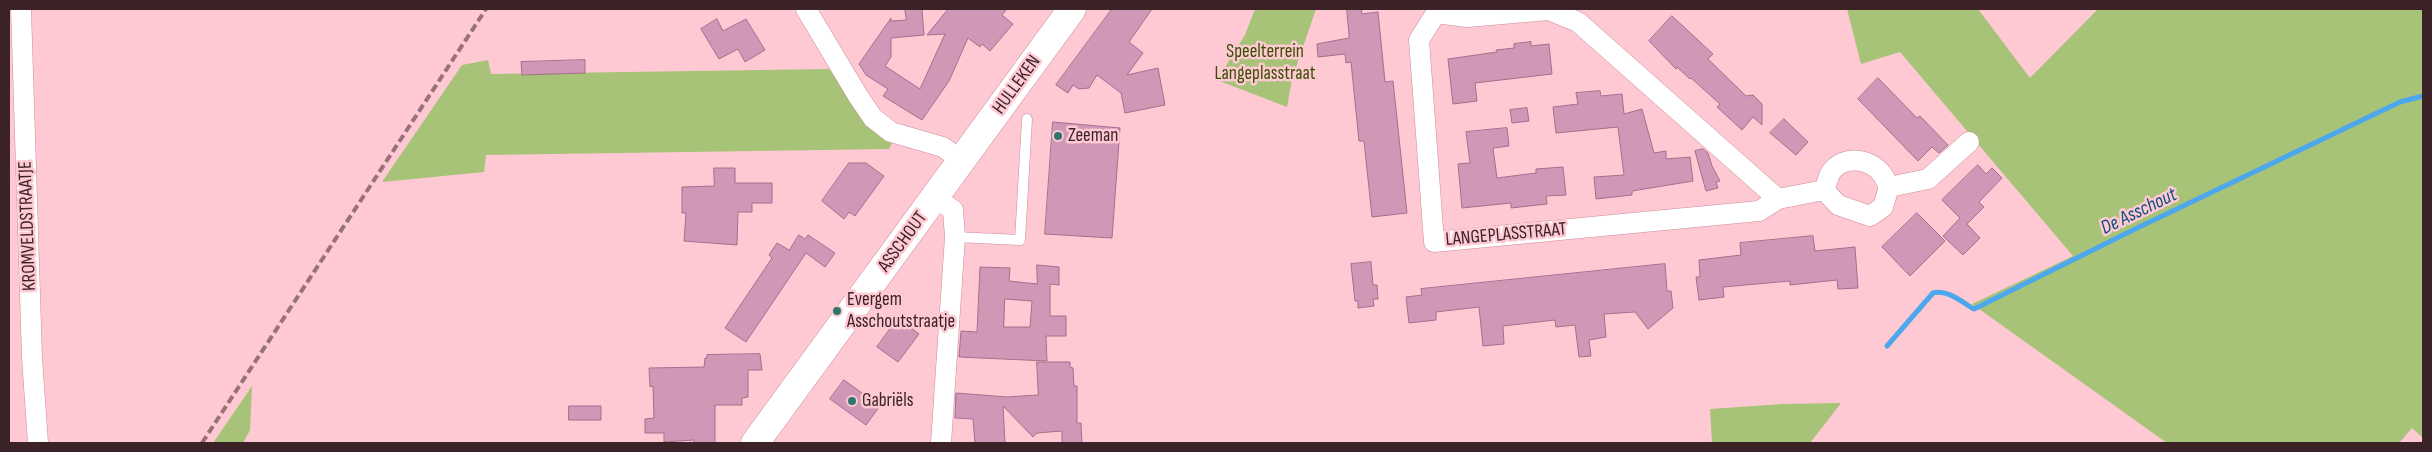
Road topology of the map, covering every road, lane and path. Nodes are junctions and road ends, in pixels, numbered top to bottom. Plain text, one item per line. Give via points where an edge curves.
1 (21, 9) edge
2 (806, 9) edge
3 (1072, 9) edge
4 (1436, 11) edge
5 (1027, 119) dead end
6 (1969, 142) dead end
7 (962, 161) junction
8 (1889, 187) junction
9 (1824, 190) junction
10 (936, 198) junction
11 (1778, 199) junction
12 (955, 237) junction
13 (38, 443) edge
14 (755, 443) edge
15 (941, 443) edge

1 - 13 street, KROMVELDSTRAATJE via 32,358
2 - 7 street via 873,118 890,132 944,147
3 - 7 main road, HULLEKEN
4 - 11 street, LANGEPLASSTRAAT via 1467,17 1548,10 1578,22
4 - 11 street, LANGEPLASSTRAAT via 1419,40 1434,242 1759,211
5 - 12 lane via 1020,240
6 - 8 street via 1928,179
7 - 10 main road, ASSCHOUT
8 - 9 street via 1883,207 1870,216 1838,205
8 - 9 street via 1881,172 1856,159 1841,162 1831,172
9 - 11 street, LANGEPLASSTRAAT
10 - 12 street via 953,210
10 - 14 main road, ASSCHOUT
12 - 15 street

